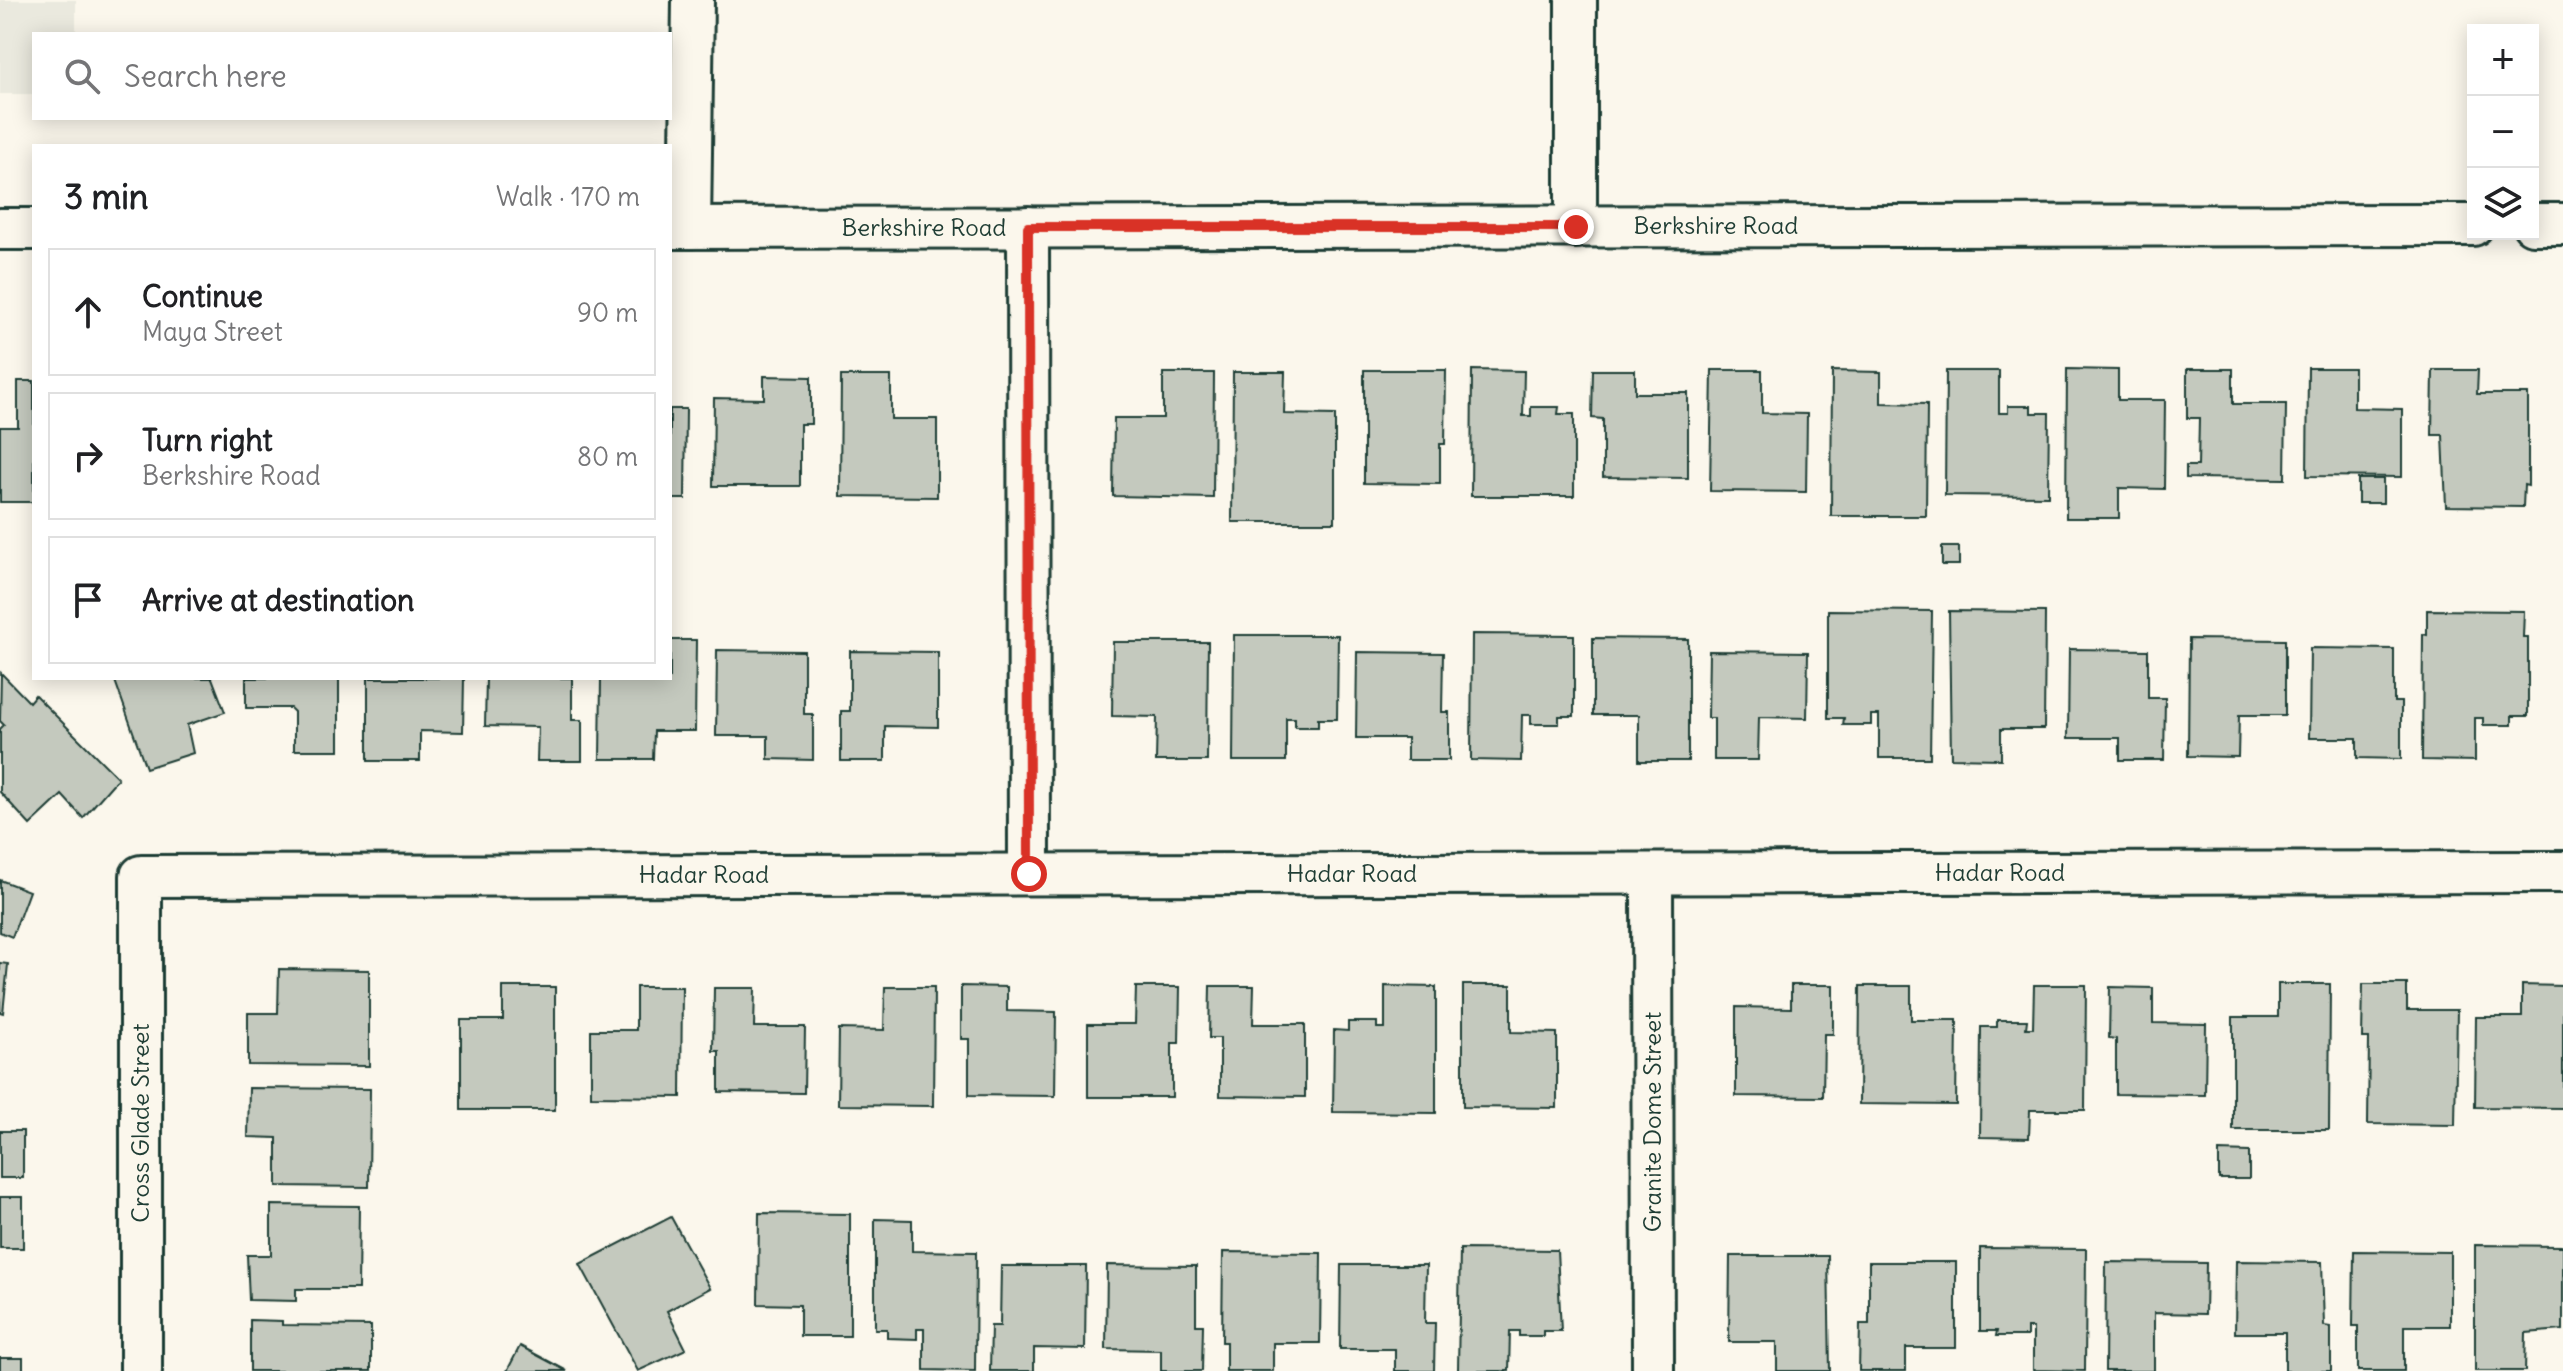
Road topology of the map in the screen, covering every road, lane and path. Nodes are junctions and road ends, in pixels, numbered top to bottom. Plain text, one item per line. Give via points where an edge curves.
1 (693, 0) edge
2 (1576, 0) edge
3 (2539, 224) edge
4 (2563, 224) edge
5 (2467, 225) edge
6 (1028, 227) junction
7 (1576, 227) junction
8 (680, 228) edge
9 (0, 229) edge
10 (32, 229) edge
11 (2563, 872) edge
12 (1029, 874) junction
13 (1652, 874) junction
14 (141, 876) joint
15 (141, 1371) edge
16 (1653, 1371) edge

1 - 8 street
2 - 7 street
3 - 4 street
5 - 7 street, Berkshire Road
6 - 7 street, Berkshire Road
6 - 8 street, Berkshire Road
6 - 12 street
9 - 10 street
11 - 13 street, Hadar Road
12 - 13 street, Hadar Road
12 - 14 street, Hadar Road
13 - 16 street, Granite Dome Street
14 - 15 street, Cross Glade Street

